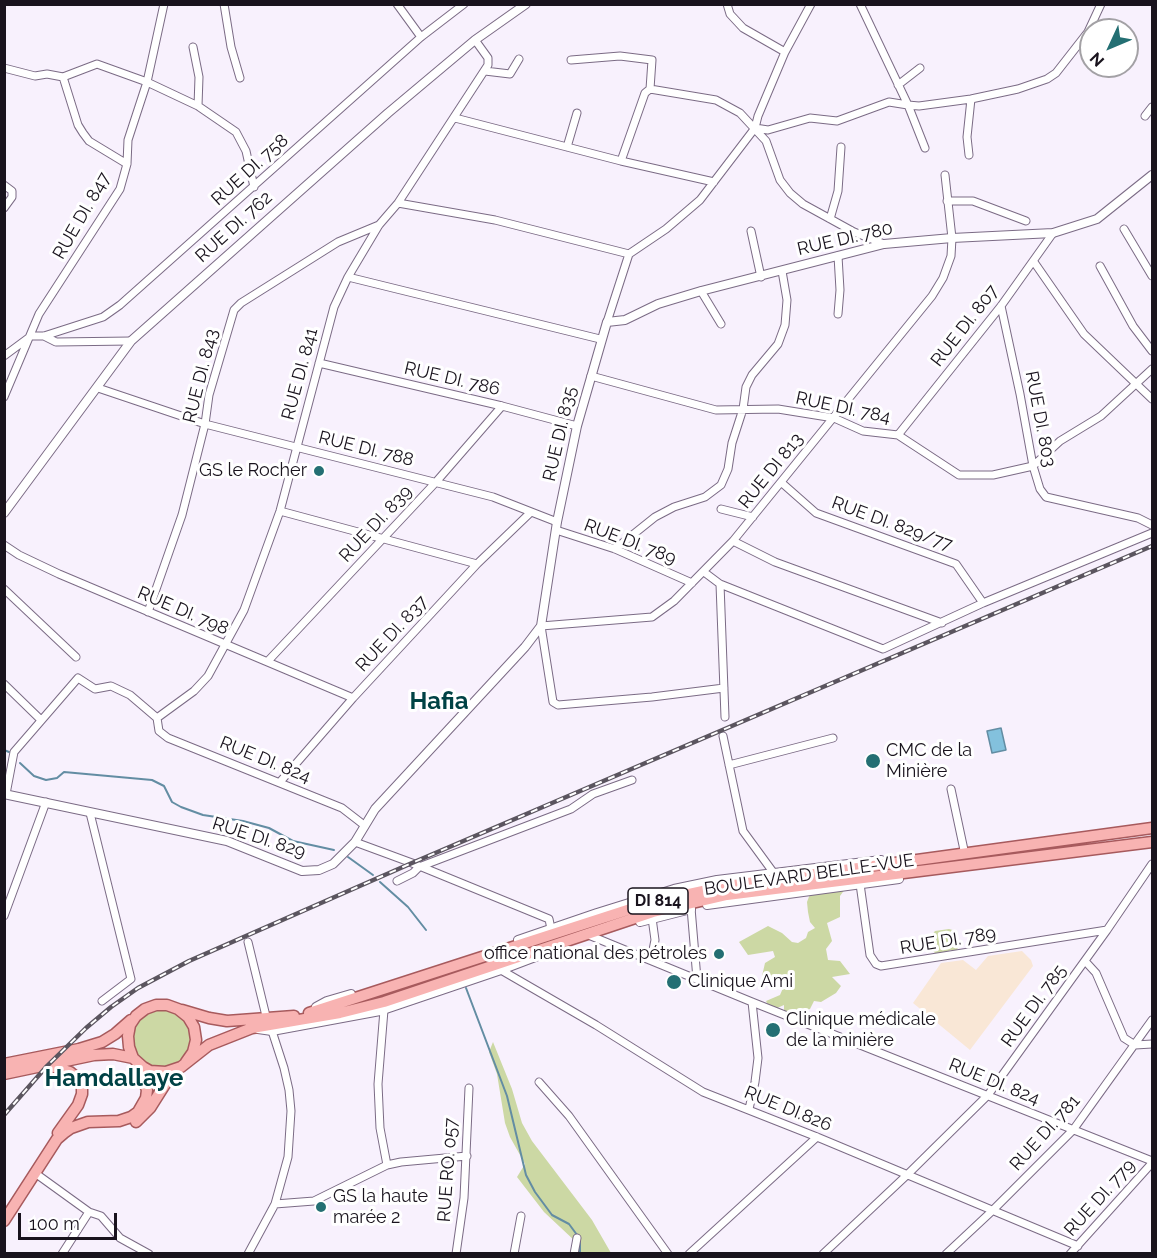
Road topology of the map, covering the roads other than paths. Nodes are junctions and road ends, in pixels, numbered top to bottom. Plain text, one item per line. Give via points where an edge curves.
1 (164, 4) edge
2 (224, 4) edge
3 (397, 4) edge
4 (464, 4) edge
5 (526, 4) edge
6 (727, 4) edge
7 (860, 4) edge
8 (807, 5) edge
9 (421, 37) junction
10 (475, 40) junction
11 (1079, 46) edge
12 (193, 47) dead end
13 (785, 52) junction
14 (519, 59) dead end
15 (571, 60) dead end
16 (5, 67) edge
17 (920, 68) dead end
18 (485, 71) junction
19 (63, 77) junction
20 (240, 78) dead end
21 (147, 82) junction
22 (898, 85) junction
23 (650, 89) junction
24 (970, 99) junction
25 (908, 105) junction
26 (198, 106) junction
27 (1152, 107) edge
28 (577, 112) dead end
29 (1145, 116) dead end
30 (455, 118) junction
31 (755, 128) junction
32 (567, 147) junction
33 (841, 147) dead end
34 (925, 148) dead end
35 (969, 155) dead end
36 (621, 161) junction
37 (127, 164) junction
38 (945, 175) dead end
39 (1152, 175) edge
40 (714, 182) junction
41 (4, 185) edge
42 (254, 187) junction
43 (947, 201) junction
44 (398, 203) junction
45 (4, 208) edge
46 (830, 219) junction
47 (1026, 221) dead end
48 (379, 225) junction
49 (1124, 229) dead end
50 (751, 231) dead end
51 (1053, 233) junction
52 (952, 238) junction
53 (884, 244) junction
54 (629, 254) junction
55 (838, 256) junction
56 (1034, 262) junction
57 (1100, 266) dead end
58 (782, 271) junction
59 (1152, 276) edge
60 (348, 277) junction
61 (761, 277) junction
62 (701, 291) junction
63 (1001, 306) junction
64 (838, 314) dead end
65 (607, 322) junction
66 (721, 324) dead end
67 (30, 336) junction
68 (44, 336) junction
69 (600, 339) junction
70 (131, 341) junction
71 (1152, 351) edge
72 (4, 356) edge
73 (319, 363) junction
74 (1152, 369) edge
75 (591, 376) junction
76 (1136, 384) junction
77 (98, 388) junction
78 (4, 397) edge
79 (1152, 399) edge
80 (502, 406) junction
81 (743, 409) junction
82 (834, 418) junction
83 (205, 424) junction
84 (577, 426) junction
85 (898, 435) junction
86 (295, 448) junction
87 (1033, 466) junction
88 (436, 482) junction
89 (782, 483) junction
90 (721, 509) dead end
91 (280, 511) junction
92 (531, 512) junction
93 (4, 513) edge
94 (753, 517) junction
95 (1152, 525) edge
96 (556, 526) junction
97 (1152, 533) edge
98 (382, 538) junction
99 (733, 541) junction
100 (4, 545) edge
101 (615, 549) junction
102 (477, 564) junction
103 (704, 572) junction
104 (693, 583) junction
105 (720, 584) junction
106 (4, 590) edge
107 (983, 603) junction
108 (148, 612) junction
109 (942, 623) junction
110 (542, 626) junction
111 (226, 646) junction
112 (76, 657) dead end
113 (268, 661) junction
114 (4, 684) edge
115 (724, 688) junction
116 (353, 698) junction
117 (724, 717) dead end
118 (41, 720) junction
119 (157, 721) junction
120 (723, 736) dead end
121 (833, 738) dead end
122 (729, 765) junction
123 (632, 780) dead end
124 (280, 782) junction
125 (951, 789) dead end
126 (5, 794) edge
127 (46, 802) junction
128 (90, 813) junction
129 (364, 825) junction
130 (1152, 828) edge
131 (1105, 835) junction
132 (355, 842) junction
133 (1152, 842) edge
134 (1105, 847) junction
135 (964, 850) junction
136 (1152, 864) edge
137 (419, 867) junction
138 (773, 872) junction
139 (397, 881) dead end
140 (860, 884) junction
141 (691, 909) junction
142 (4, 916) edge
143 (652, 918) junction
144 (551, 929) junction
145 (1107, 930) junction
146 (591, 936) junction
147 (248, 942) dead end
148 (651, 960) junction
149 (1085, 961) junction
150 (501, 970) junction
151 (697, 979) junction
152 (102, 1001) dead end
153 (752, 1002) junction
154 (178, 1009) junction
155 (384, 1010) junction
156 (136, 1016) junction
157 (302, 1016) junction
158 (266, 1017) junction
159 (1152, 1020) edge
160 (252, 1028) junction
161 (272, 1031) junction
162 (1152, 1044) edge
163 (1135, 1045) junction
164 (135, 1060) junction
165 (186, 1062) junction
166 (4, 1064) edge
167 (48, 1065) junction
168 (174, 1070) junction
169 (4, 1074) edge
170 (539, 1082) dead end
171 (468, 1088) dead end
172 (988, 1095) junction
173 (749, 1109) junction
174 (1073, 1130) junction
175 (817, 1137) junction
176 (467, 1156) junction
177 (45, 1158) junction
178 (1152, 1162) edge
179 (387, 1165) junction
180 (35, 1173) junction
181 (908, 1174) junction
182 (274, 1204) junction
183 (992, 1210) junction
184 (89, 1212) junction
185 (521, 1216) dead end
186 (4, 1221) edge
187 (578, 1238) dead end
188 (1078, 1246) junction
189 (251, 1253) edge
190 (62, 1254) edge
191 (149, 1254) edge
192 (456, 1254) edge
193 (513, 1254) edge
194 (574, 1254) edge
195 (668, 1254) edge
196 (689, 1254) edge
197 (823, 1254) edge
198 (945, 1254) edge
199 (1070, 1254) edge

1 - 21 street, RUE DI. 847
2 - 20 street
3 - 9 street
4 - 9 street, RUE DI. 758
5 - 10 street, RUE DI. 762
6 - 13 street via 730,14 743,28
7 - 22 street
8 - 13 street
9 - 42 street, RUE DI. 758
10 - 18 street via 488,57
10 - 70 street, RUE DI. 762 via 387,112
11 - 24 street via 1047,78
12 - 26 street via 199,77
13 - 31 street
14 - 18 street via 510,74
15 - 23 street via 620,56 652,60
16 - 19 street via 35,76
17 - 22 street
18 - 30 street, RUE DI. 841
19 - 21 street via 97,64
19 - 37 street via 83,133 89,141
21 - 26 street
21 - 37 street, RUE DI. 847 via 128,140
22 - 25 street
23 - 31 street via 717,100 740,113
23 - 36 street via 645,93
24 - 25 street
24 - 35 street
25 - 31 street via 889,102 837,121 810,118 768,130
25 - 34 street
26 - 42 street via 236,132 246,151
27 - 29 street
28 - 32 street
30 - 32 street
30 - 44 street, RUE DI. 841
31 - 40 street
31 - 46 street via 766,141 780,180 790,193
32 - 36 street
33 - 46 street via 838,191
36 - 40 street
37 - 67 street, RUE DI. 847 via 120,189 39,314
38 - 43 street, RUE DI 813
39 - 51 street, RUE DI. 780 via 1097,219
40 - 54 street via 700,200 666,229
41 - 45 street via 12,191
42 - 68 street, RUE DI. 758 via 120,305 103,317
43 - 47 street via 973,201
43 - 52 street, RUE DI 813
44 - 48 street, RUE DI. 841
44 - 54 street via 495,220
46 - 53 street
48 - 60 street, RUE DI. 841
48 - 83 street, RUE DI. 843 via 338,242 234,310 209,395
49 - 59 street
50 - 61 street
51 - 52 street, RUE DI. 780
51 - 56 street, RUE DI. 807
52 - 53 street, RUE DI. 780
52 - 82 street, RUE DI 813 via 951,256 932,296
53 - 55 street, RUE DI. 780
54 - 65 street, RUE DI. 835
55 - 58 street, RUE DI. 780
55 - 64 street
56 - 63 street, RUE DI. 807
56 - 76 street via 1084,334
57 - 71 street via 1133,327
58 - 61 street, RUE DI. 780
58 - 81 street via 788,300 785,325 778,344 752,375
60 - 69 street
60 - 73 street, RUE DI. 841 via 334,306
61 - 62 street, RUE DI. 780
62 - 65 street, RUE DI. 780 via 658,304 625,320
62 - 66 street
63 - 85 street, RUE DI. 807
63 - 87 street, RUE DI. 803
65 - 69 street, RUE DI. 835
67 - 68 street, RUE DI. 758
67 - 72 street
67 - 78 street, RUE DI. 847
68 - 70 street, RUE DI. 758 via 56,342
69 - 75 street, RUE DI. 835
70 - 77 street, RUE DI. 762
73 - 80 street, RUE DI. 786
73 - 86 street, RUE DI. 841
74 - 76 street
75 - 81 street, RUE DI. 784 via 716,410
75 - 84 street, RUE DI. 835
76 - 79 street
76 - 87 street via 1101,416 1060,441
77 - 83 street, RUE DI. 788
77 - 93 street, RUE DI. 762
80 - 84 street, RUE DI. 786
80 - 88 street, RUE DI. 839
81 - 82 street, RUE DI. 784
81 - 101 street via 721,485 705,497 655,517
82 - 85 street, RUE DI. 784 via 862,431
82 - 89 street, RUE DI 813
83 - 86 street, RUE DI. 788
83 - 108 street, RUE DI. 843 via 182,515
84 - 96 street, RUE DI. 835
85 - 87 street, RUE DI. 784 via 959,475 993,475
86 - 88 street, RUE DI. 788
86 - 91 street, RUE DI. 841
87 - 95 street, RUE DI. 803 via 1040,489 1047,497 1138,518
88 - 92 street, RUE DI. 788
88 - 98 street, RUE DI. 839
89 - 94 street, RUE DI 813
89 - 107 street, RUE DI. 829/77 via 816,513 956,564
90 - 94 street
91 - 98 street
91 - 111 street, RUE DI. 841 via 244,610
92 - 96 street, RUE DI. 788
92 - 102 street, RUE DI. 837
94 - 99 street, RUE DI 813
96 - 101 street, RUE DI. 789
96 - 110 street, RUE DI. 835
97 - 107 street
98 - 102 street
98 - 113 street, RUE DI. 839
99 - 103 street, RUE DI 813
99 - 109 street via 775,562
100 - 108 street, RUE DI. 798 via 59,574
101 - 104 street, RUE DI. 789
102 - 116 street, RUE DI. 837
103 - 104 street, RUE DI 813
103 - 105 street
104 - 110 street, RUE DI 813 via 652,617
105 - 109 street via 883,649
105 - 115 street
106 - 112 street
107 - 109 street
108 - 111 street, RUE DI. 798
110 - 115 street via 553,702 558,705
110 - 129 street, RUE DI. 829
111 - 113 street, RUE DI. 798
111 - 119 street, RUE DI. 841 via 208,676
113 - 116 street, RUE DI. 798
114 - 118 street
115 - 117 street
116 - 124 street, RUE DI. 837
118 - 119 street, RUE DI. 824 via 78,678 95,689 111,686 130,695
118 - 126 street via 14,752
119 - 124 street, RUE DI. 824 via 159,731 168,738
120 - 122 street
121 - 122 street
122 - 138 street via 743,831
123 - 137 street
124 - 129 street, RUE DI. 824 via 342,808
125 - 135 street
126 - 127 street, RUE DI. 829
127 - 128 street, RUE DI. 829
127 - 142 street
128 - 132 street, RUE DI. 829 via 226,841 302,872 333,864
128 - 152 street via 131,979
129 - 132 street, RUE DI. 829
130 - 131 main road, BOULEVARD BELLE-VUE / DI 814
131 - 134 main road
131 - 135 street, BOULEVARD BELLE-VUE
131 - 157 main road, BOULEVARD BELLE-VUE / DI 814 via 726,886 652,902
132 - 137 street
133 - 134 main road, BOULEVARD BELLE-VUE / DI 814
134 - 140 street, BOULEVARD BELLE-VUE via 1074,856
134 - 160 main road, BOULEVARD BELLE-VUE / DI 814 via 727,895 653,912 384,1002
135 - 138 street, BOULEVARD BELLE-VUE
136 - 145 street, RUE DI. 785
137 - 139 street
137 - 144 street via 549,920
138 - 144 street, BOULEVARD BELLE-VUE via 674,889
140 - 141 street, BOULEVARD BELLE-VUE
140 - 145 street, RUE DI. 789 via 870,955 880,966
141 - 143 street, BOULEVARD BELLE-VUE
141 - 151 street
143 - 146 street, BOULEVARD BELLE-VUE
143 - 148 street via 655,940
144 - 157 street, BOULEVARD BELLE-VUE via 394,983 327,1001
145 - 149 street, RUE DI. 785
146 - 148 street, RUE DI. 824
146 - 150 street, BOULEVARD BELLE-VUE
147 - 158 street
148 - 151 street, RUE DI. 824
149 - 163 street via 1096,973 1124,1038
149 - 172 street, RUE DI. 785
150 - 155 street, BOULEVARD BELLE-VUE
150 - 173 street, RUE DI.826 via 704,1092
151 - 153 street, RUE DI. 824
153 - 172 street, RUE DI. 824
153 - 173 street via 758,1058
154 - 156 main road via 156,1005
154 - 158 main road, BOULEVARD BELLE-VUE / DI 814 via 227,1021
154 - 165 main road via 194,1028 194,1046
155 - 161 street, BOULEVARD BELLE-VUE
155 - 179 street via 378,1084
156 - 164 main road via 128,1036
156 - 166 main road via 102,1042
157 - 158 main road, BOULEVARD BELLE-VUE / DI 814
159 - 163 street, RUE DI. 781
160 - 161 street, BOULEVARD BELLE-VUE
160 - 165 main road, BOULEVARD BELLE-VUE / DI 814 via 209,1045
161 - 182 street via 284,1068 291,1112 288,1157
162 - 163 street
163 - 174 street, RUE DI. 781
164 - 167 main road via 113,1054 94,1055
164 - 168 main road via 158,1072
164 - 177 main road via 147,1090 138,1112 119,1121 88,1122 71,1128 57,1139
165 - 168 main road
167 - 169 main road
167 - 177 main road via 76,1077 82,1094
168 - 177 main road via 150,1108 135,1122 78,1131
170 - 195 street via 569,1116
171 - 176 street, RUE RO. 057
172 - 174 street, RUE DI. 824
172 - 181 street, RUE DI. 785
173 - 175 street, RUE DI.826
174 - 178 street, RUE DI. 824
174 - 183 street, RUE DI. 781
175 - 181 street, RUE DI.826
175 - 196 street
176 - 179 street
176 - 192 street, RUE RO. 057
177 - 180 main road
178 - 188 street, RUE DI. 779
179 - 182 street via 314,1201
180 - 184 street
180 - 186 main road
181 - 183 street, RUE DI.826
181 - 197 street, RUE DI. 785
182 - 189 street
183 - 188 street, RUE DI.826
183 - 198 street, RUE DI. 781
184 - 190 street
184 - 191 street via 101,1216 120,1238
185 - 193 street
187 - 194 street
188 - 199 street, RUE DI. 779

